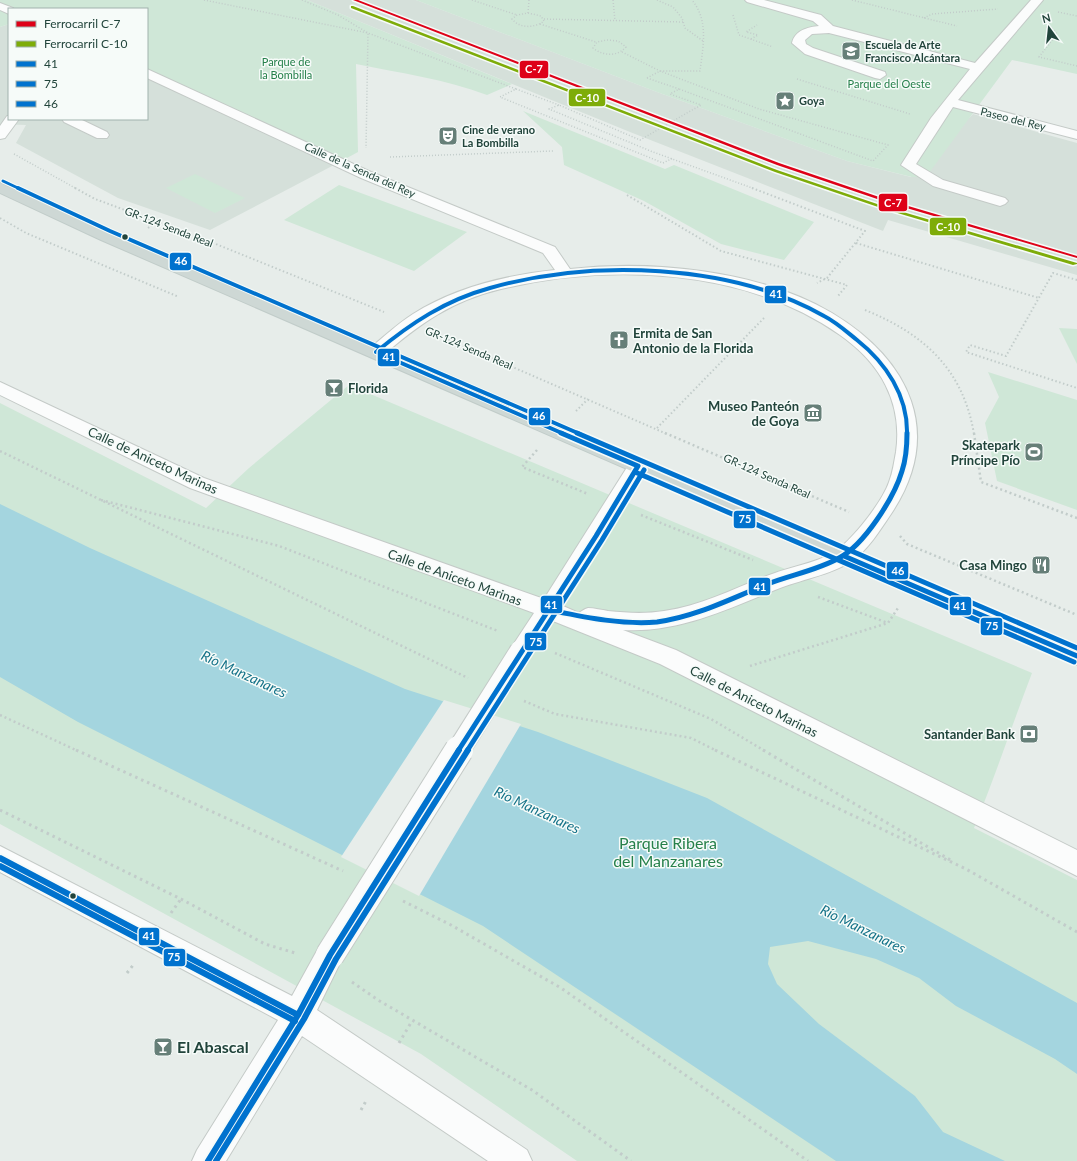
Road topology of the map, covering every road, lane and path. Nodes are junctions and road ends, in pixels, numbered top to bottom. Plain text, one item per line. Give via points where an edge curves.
1 (204, 0) edge
2 (302, 0) edge
3 (472, 0) edge
4 (529, 0) edge
5 (613, 0) edge
6 (657, 0) edge
7 (692, 0) edge
8 (752, 0) edge
9 (852, 0) edge
10 (1037, 0) edge
11 (528, 13) junction
12 (517, 15) junction
13 (1023, 17) junction
14 (924, 18) junction
15 (544, 20) junction
16 (615, 21) junction
17 (683, 22) junction
18 (540, 24) junction
19 (958, 26) dead end
20 (829, 29) junction
21 (368, 33) junction
22 (703, 41) junction
23 (597, 42) junction
24 (622, 52) junction
25 (1077, 66) edge
26 (978, 68) junction
27 (660, 71) junction
28 (148, 73) edge
29 (880, 75) dead end
30 (797, 79) dead end
31 (516, 89) junction
32 (679, 90) junction
33 (950, 102) junction
34 (559, 105) junction
35 (914, 116) dead end
36 (11, 120) edge
37 (71, 120) edge
38 (0, 135) edge
39 (102, 135) dead end
40 (1077, 135) edge
41 (553, 151) dead end
42 (653, 152) dead end
43 (14, 153) dead end
44 (366, 158) junction
45 (673, 158) dead end
46 (366, 175) junction
47 (0, 187) edge
48 (627, 195) dead end
49 (1000, 201) dead end
50 (158, 222) junction
51 (146, 229) dead end
52 (856, 243) dead end
53 (564, 274) junction
54 (827, 278) dead end
55 (1077, 280) edge
56 (1039, 298) junction
57 (820, 313) junction
58 (411, 323) junction
59 (382, 347) junction
60 (0, 388) edge
61 (1077, 388) edge
62 (556, 431) junction
63 (0, 451) edge
64 (638, 466) junction
65 (616, 505) junction
66 (1077, 518) edge
67 (873, 522) junction
68 (899, 535) dead end
69 (844, 556) junction
70 (933, 556) junction
71 (782, 578) junction
72 (912, 585) junction
73 (549, 610) junction
74 (1077, 615) edge
75 (669, 620) junction
76 (888, 623) junction
77 (1077, 656) edge
78 (668, 657) junction
79 (471, 679) dead end
80 (731, 689) junction
81 (520, 699) dead end
82 (0, 715) edge
83 (711, 718) dead end
84 (0, 810) edge
85 (0, 858) edge
86 (1077, 864) edge
87 (350, 874) dead end
88 (397, 898) dead end
89 (1077, 932) edge
90 (297, 954) dead end
91 (347, 978) dead end
92 (298, 1016) junction
93 (208, 1161) edge
94 (516, 1161) edge
95 (631, 1161) edge
96 (808, 1161) edge

1 - 21 path
2 - 21 path via 338,15
3 - 12 path
4 - 11 path
5 - 16 path
6 - 17 path via 673,7
7 - 22 path via 699,6 705,27
8 - 20 street via 817,18
9 - 14 path
10 - 13 street
11 - 12 path
11 - 15 path via 541,16
12 - 18 path via 512,19 519,25
13 - 14 path via 1006,8 932,14
13 - 25 path via 1052,29 1057,34 1039,57
13 - 26 street
14 - 19 path
15 - 16 path
15 - 18 path
16 - 17 path
17 - 22 path via 685,28
18 - 23 path
20 - 26 street
20 - 29 street via 809,31 802,35 798,43 809,51
21 - 31 path
21 - 44 path
22 - 27 path via 700,71
23 - 24 path via 618,41 626,48
23 - 24 path via 593,46 598,52
24 - 27 path
26 - 33 street
27 - 32 path via 647,78
27 - 32 path via 759,109 888,145 873,161
28 - 46 street, Calle de la Senda del Rey
30 - 35 path
31 - 34 path
31 - 45 path via 500,97 662,163
32 - 34 path via 670,94 701,105 640,140
33 - 40 street, Paseo del Rey
33 - 49 street via 919,144 908,165 938,183
34 - 42 path via 549,109
36 - 38 street
37 - 39 street
41 - 44 path
43 - 50 path, GR-124 Senda Real via 95,199
44 - 46 path
46 - 53 street, Calle de la Senda del Rey via 549,250
47 - 59 main road via 85,227
48 - 54 path via 721,251
50 - 51 path
50 - 58 path, GR-124 Senda Real
52 - 56 path
53 - 57 street via 604,271 653,272 715,279 767,292
53 - 58 street via 501,284 450,302
55 - 56 path via 1053,273
56 - 61 path via 1006,356 970,345 966,352
57 - 66 path via 857,308 890,320 915,336 941,358 955,379 970,411 981,482
57 - 67 street via 852,334 880,360 898,387 904,404 908,424 899,483 888,504
58 - 59 street
58 - 67 path, GR-124 Senda Real
59 - 62 main road
60 - 73 street, Calle de Aniceto Marinas via 197,483
62 - 64 main road
62 - 65 path via 522,466
63 - 79 path via 429,661
64 - 65 street
64 - 69 main road
65 - 71 path via 752,559
65 - 73 street
67 - 69 street
68 - 70 path via 907,544
69 - 71 street
69 - 72 main road
70 - 72 path
70 - 74 path
71 - 75 street via 724,602
71 - 76 path via 806,592
72 - 76 path
72 - 77 main road
73 - 75 street via 614,621
73 - 78 street, Calle de Aniceto Marinas
73 - 92 street, bridge via 330,955
75 - 78 street via 660,640
76 - 80 path via 746,667
78 - 80 street, Calle de Aniceto Marinas
80 - 83 path
80 - 86 street, Calle de Aniceto Marinas
81 - 89 path via 555,714 691,738 966,869
82 - 87 path
84 - 90 path via 181,899 265,944
85 - 92 street
88 - 96 path via 451,925 561,988
91 - 95 path via 378,1000 532,1090
92 - 93 street
92 - 94 street

